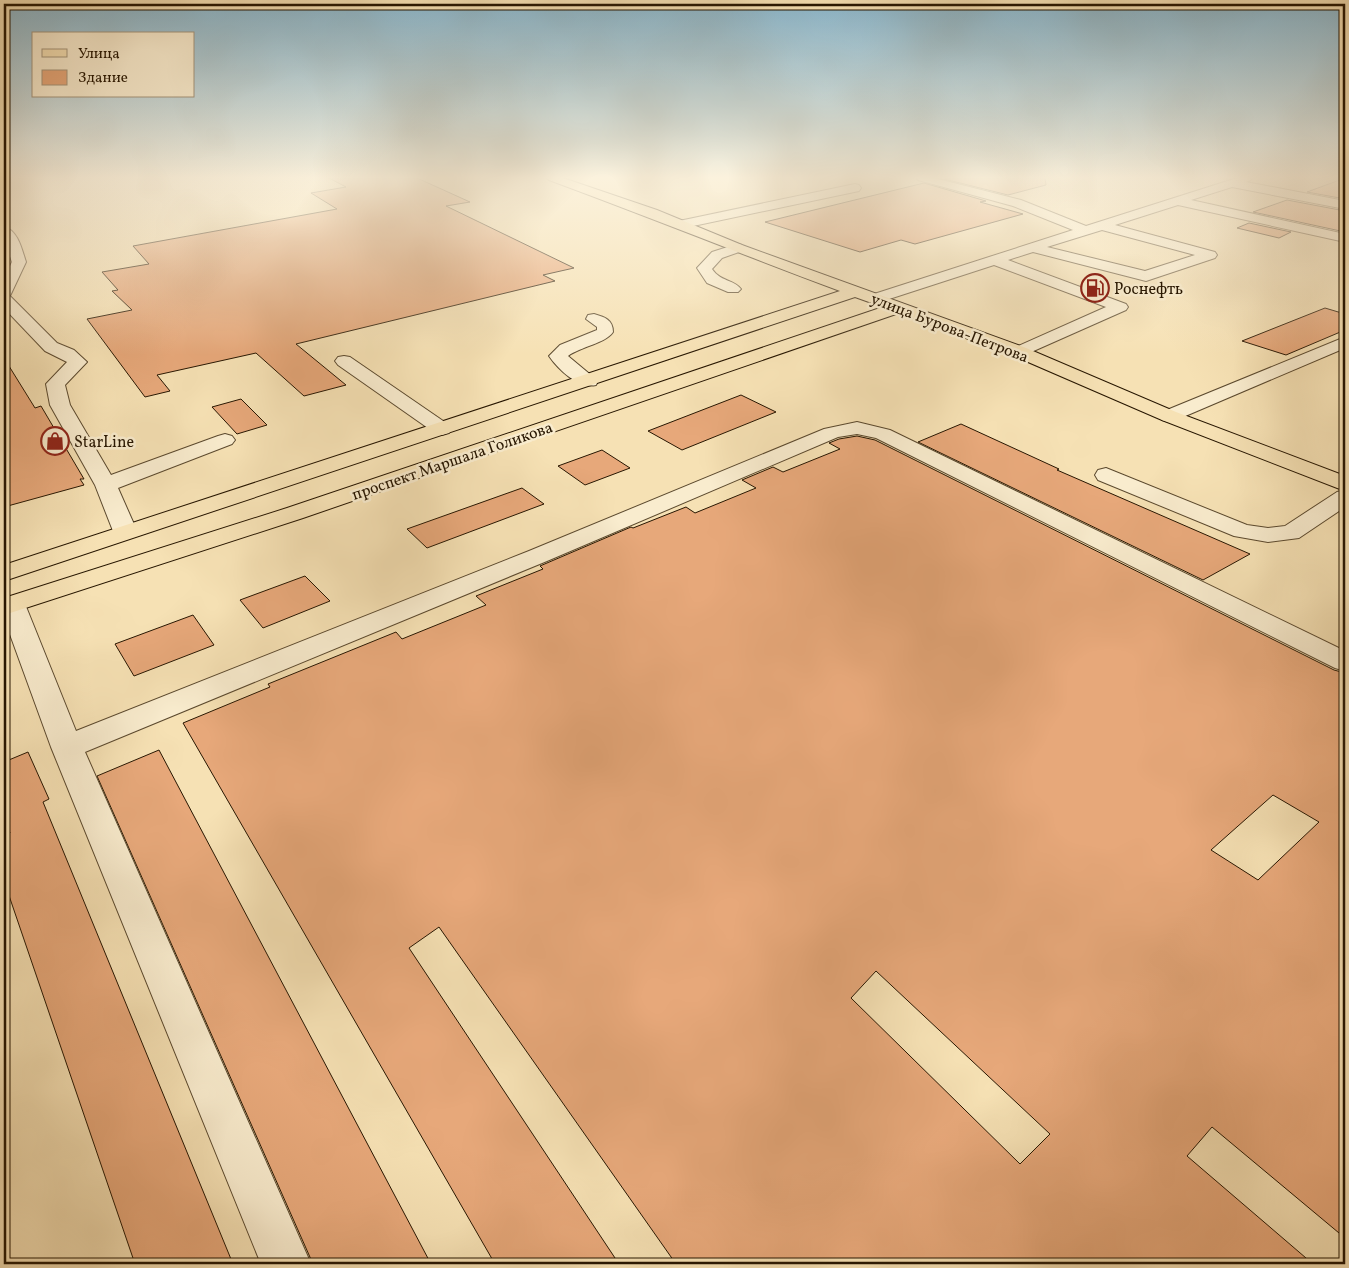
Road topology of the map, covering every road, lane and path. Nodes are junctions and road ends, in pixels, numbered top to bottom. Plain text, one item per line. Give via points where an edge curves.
1 (9, 237) edge
2 (710, 237) edge
3 (1065, 237) edge
4 (1145, 237) edge
5 (737, 248) junction
6 (1033, 248) junction
7 (994, 260) junction
8 (733, 289) dead end
9 (857, 291) junction
10 (4, 294) edge
11 (876, 298) junction
12 (4, 299) edge
13 (900, 307) junction
14 (594, 319) dead end
15 (1345, 342) edge
16 (1020, 352) junction
17 (344, 361) dead end
18 (589, 381) junction
19 (1170, 416) junction
20 (442, 430) junction
21 (225, 440) dead end
22 (1106, 474) dead end
23 (1345, 484) edge
24 (106, 485) junction
25 (269, 486) junction
26 (1345, 497) edge
27 (295, 513) junction
28 (125, 532) junction
29 (4, 573) edge
30 (8, 605) edge
31 (1345, 662) edge
32 (67, 747) junction
33 (286, 1264) edge

1 - 10 street via 19,262
2 - 5 main road, улица Бурова-Петрова
3 - 6 street
4 - 6 street via 1210,255 1146,276
5 - 8 street via 716,256 704,268 712,280
5 - 9 main road, улица Бурова-Петрова
6 - 7 street
7 - 11 street
7 - 16 street via 1120,307
9 - 11 main road, улица Бурова-Петрова
9 - 18 main road, проспект Маршала Голикова
11 - 13 main road, улица Бурова-Петрова
12 - 24 street via 51,347 78,362 55,384 60,405
13 - 16 main road, улица Бурова-Петрова
13 - 27 main road, проспект Маршала Голикова
14 - 18 street via 605,325 605,332 562,350 558,356
15 - 19 street
16 - 19 main road, улица Бурова-Петрова
17 - 20 street
18 - 20 main road, проспект Маршала Голикова
19 - 23 main road, улица Бурова-Петрова
20 - 25 main road, проспект Маршала Голикова
21 - 24 street
22 - 26 street via 1242,531 1268,535 1291,532
24 - 28 street
25 - 27 main road
25 - 28 main road, проспект Маршала Голикова
27 - 30 main road, проспект Маршала Голикова
28 - 29 main road, проспект Маршала Голикова
30 - 32 street
31 - 32 street via 883,434 860,427 831,433
32 - 33 street

